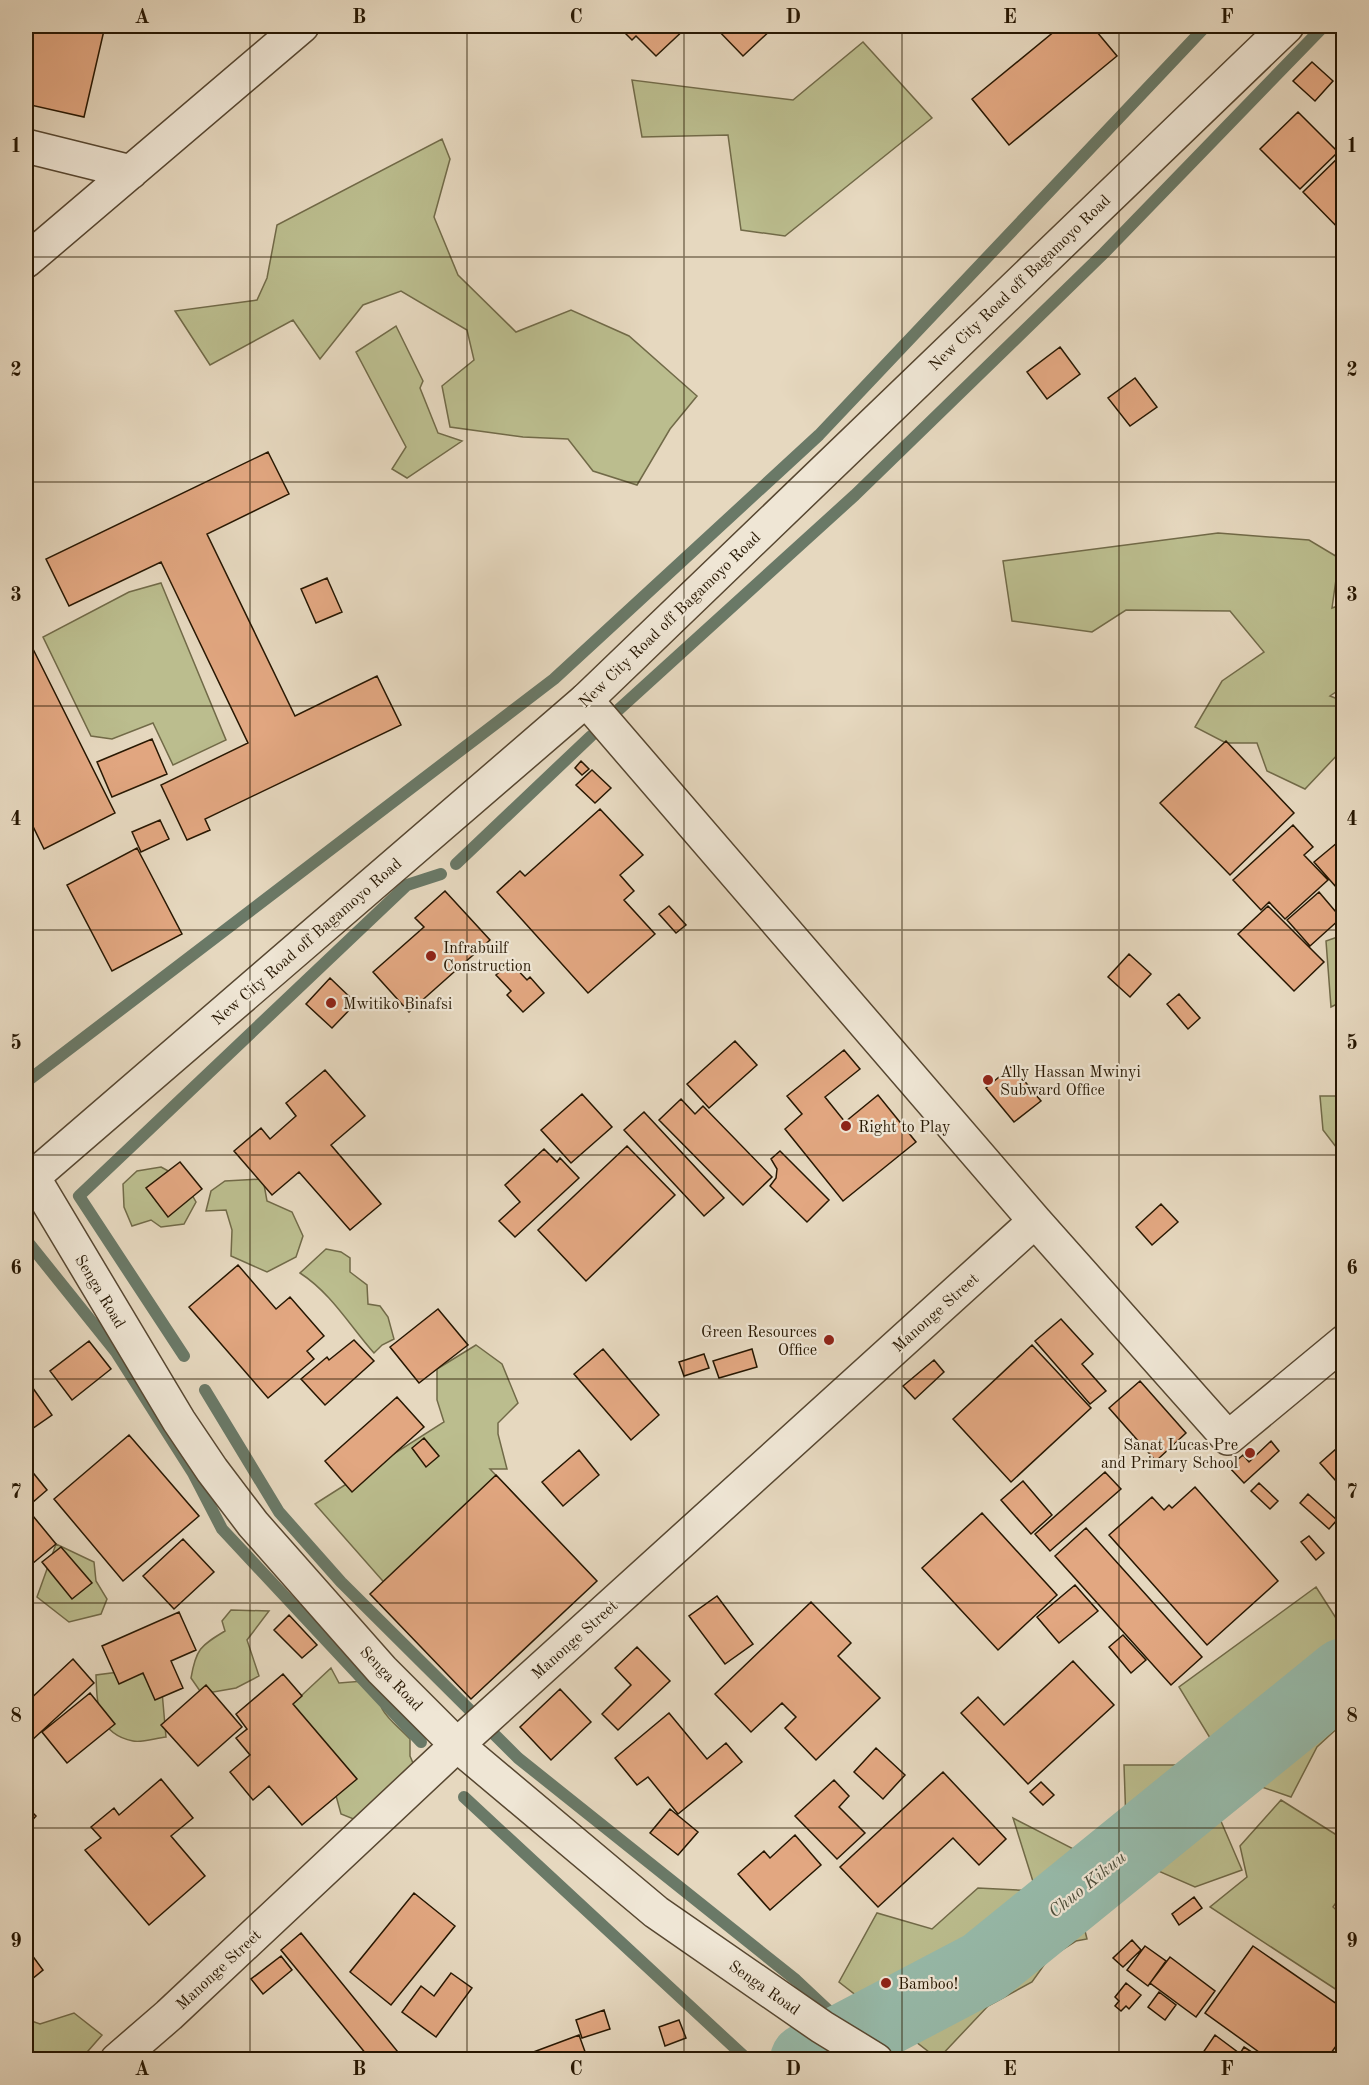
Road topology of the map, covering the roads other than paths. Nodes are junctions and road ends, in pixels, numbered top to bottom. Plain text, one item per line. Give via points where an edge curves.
1 (302, 26) edge
2 (1287, 26) edge
3 (26, 146) edge
4 (131, 172) junction
5 (26, 261) edge
6 (586, 700) junction
7 (29, 1180) edge
8 (1035, 1221) junction
9 (1344, 1342) edge
10 (457, 1745) junction
11 (874, 2058) edge
12 (117, 2060) edge

1 - 4 street
2 - 6 street, New City Road off Bagamoyo Road
3 - 4 street
4 - 5 street
6 - 7 street, New City Road off Bagamoyo Road
6 - 8 street
7 - 10 street, Senga Road via 212,1470 253,1524 382,1670
8 - 9 street via 1228,1437
8 - 10 street, Manonge Street
10 - 11 street, Senga Road via 656,1912 822,2027
10 - 12 street, Manonge Street

